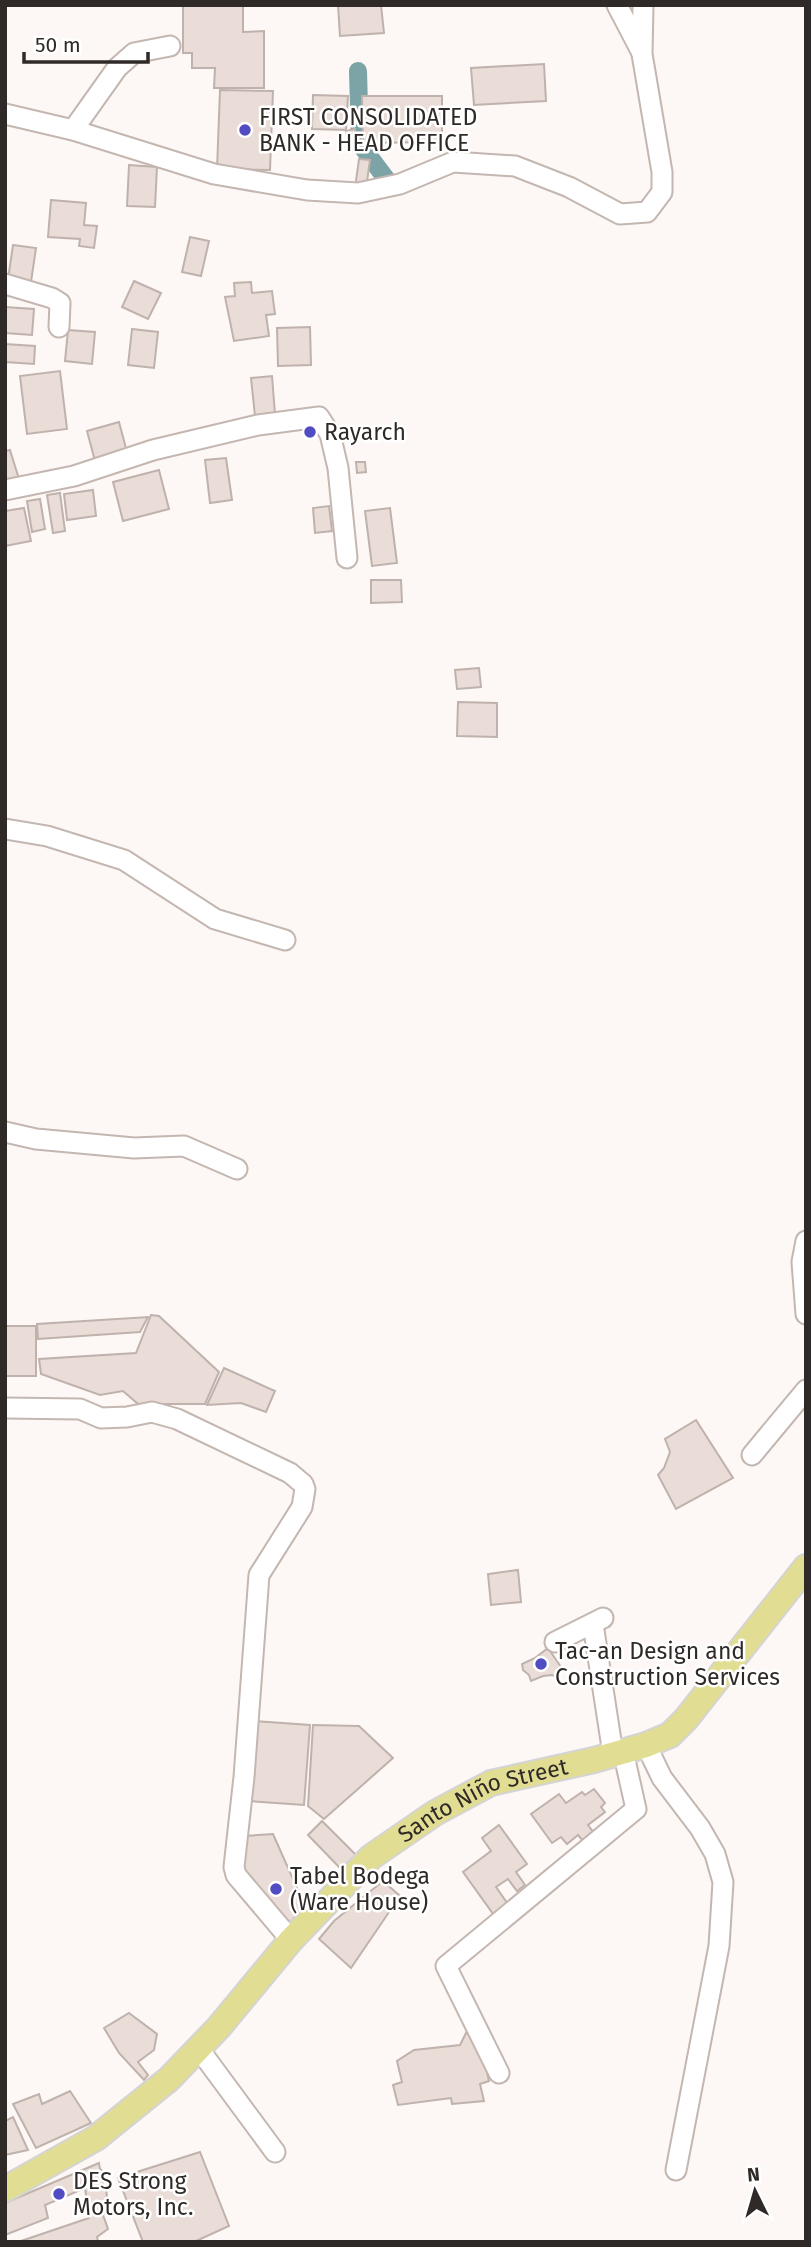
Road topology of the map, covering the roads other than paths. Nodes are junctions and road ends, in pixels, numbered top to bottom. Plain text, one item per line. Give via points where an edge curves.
1 (617, 5) edge
2 (643, 5) edge
3 (170, 47) dead end
4 (642, 54) junction
5 (5, 114) edge
6 (73, 130) junction
7 (5, 284) edge
8 (59, 327) dead end
9 (5, 490) edge
10 (347, 558) dead end
11 (5, 829) edge
12 (285, 940) dead end
13 (5, 1132) edge
14 (237, 1169) dead end
15 (806, 1241) edge
16 (806, 1314) edge
17 (806, 1390) edge
18 (5, 1408) edge
19 (752, 1455) dead end
20 (806, 1567) edge
21 (555, 1642) dead end
22 (627, 1750) junction
23 (291, 1940) junction
24 (199, 2049) junction
25 (499, 2073) dead end
26 (275, 2152) dead end
27 (676, 2170) dead end
28 (5, 2189) edge

1 - 4 street
2 - 4 street
3 - 6 street via 134,53 117,68
4 - 6 street via 662,172 662,192 647,212 620,214 515,166 453,162 400,184 358,193 307,190 214,174
5 - 6 street
7 - 8 street via 60,303
9 - 10 street via 75,476 153,450 258,425 319,418 330,434 338,468
11 - 12 street via 47,836 124,860 215,919
13 - 14 street via 134,1148 184,1146
15 - 16 street via 802,1262
17 - 19 street
18 - 23 street via 80,1409 102,1418 152,1412 177,1419 303,1484 302,1507 259,1575 234,1867
20 - 22 main road, Santo Niño Street via 686,1719 670,1735
21 - 22 street via 599,1621
22 - 23 main road, Santo Niño Street via 491,1783 435,1813 371,1857
22 - 25 street via 636,1809 446,1966
22 - 27 street via 662,1779 700,1828 715,1854 723,1882 719,1946
23 - 24 main road, Santo Niño Street
24 - 26 street
24 - 28 main road, Santo Niño Street via 96,2138

